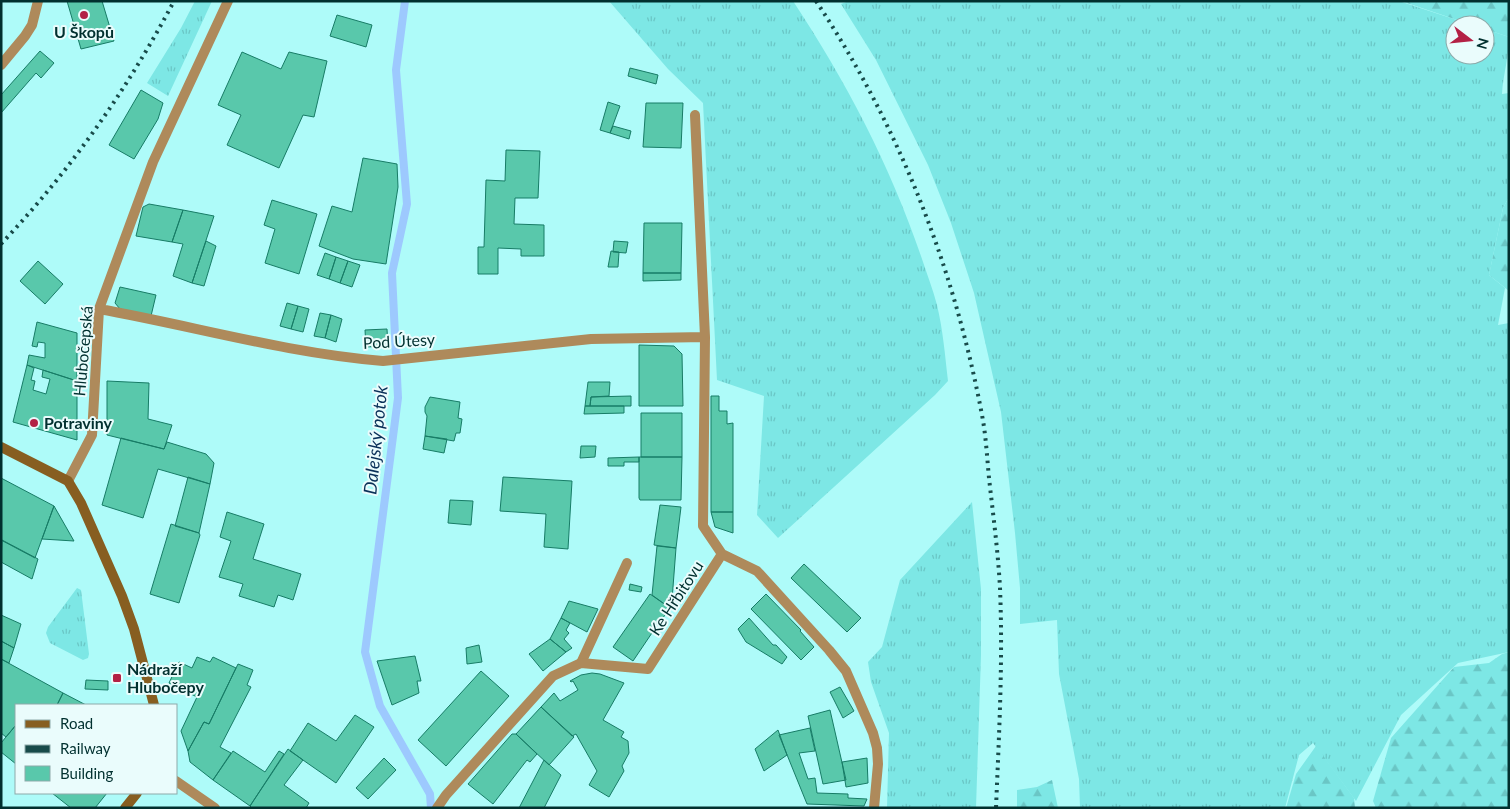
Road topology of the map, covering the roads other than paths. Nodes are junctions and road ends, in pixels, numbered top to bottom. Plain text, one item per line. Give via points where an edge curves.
1 (38, 1) edge
2 (228, 1) edge
3 (1, 65) edge
4 (695, 115) dead end
5 (99, 309) junction
6 (705, 337) junction
7 (1, 447) edge
8 (68, 481) junction
9 (722, 554) junction
10 (627, 564) dead end
11 (581, 663) junction
12 (154, 704) edge
13 (178, 782) edge
14 (136, 794) edge
15 (211, 807) edge
16 (125, 808) edge
17 (437, 808) edge
18 (874, 808) edge

1 - 3 street via 32,24
2 - 5 street, Hlubočepská via 153,162
4 - 6 street
5 - 6 street, Pod Útesy via 300,351 383,361 592,339
5 - 8 street, Hlubočepská via 92,435
6 - 9 street via 703,526
7 - 8 street
8 - 12 street via 122,596
9 - 11 street, Ke Hřbitovu via 648,669
9 - 18 street, Ke Hřbitovu via 757,571 846,671 877,748
10 - 11 street
11 - 17 street via 553,676
13 - 15 street
14 - 16 street

